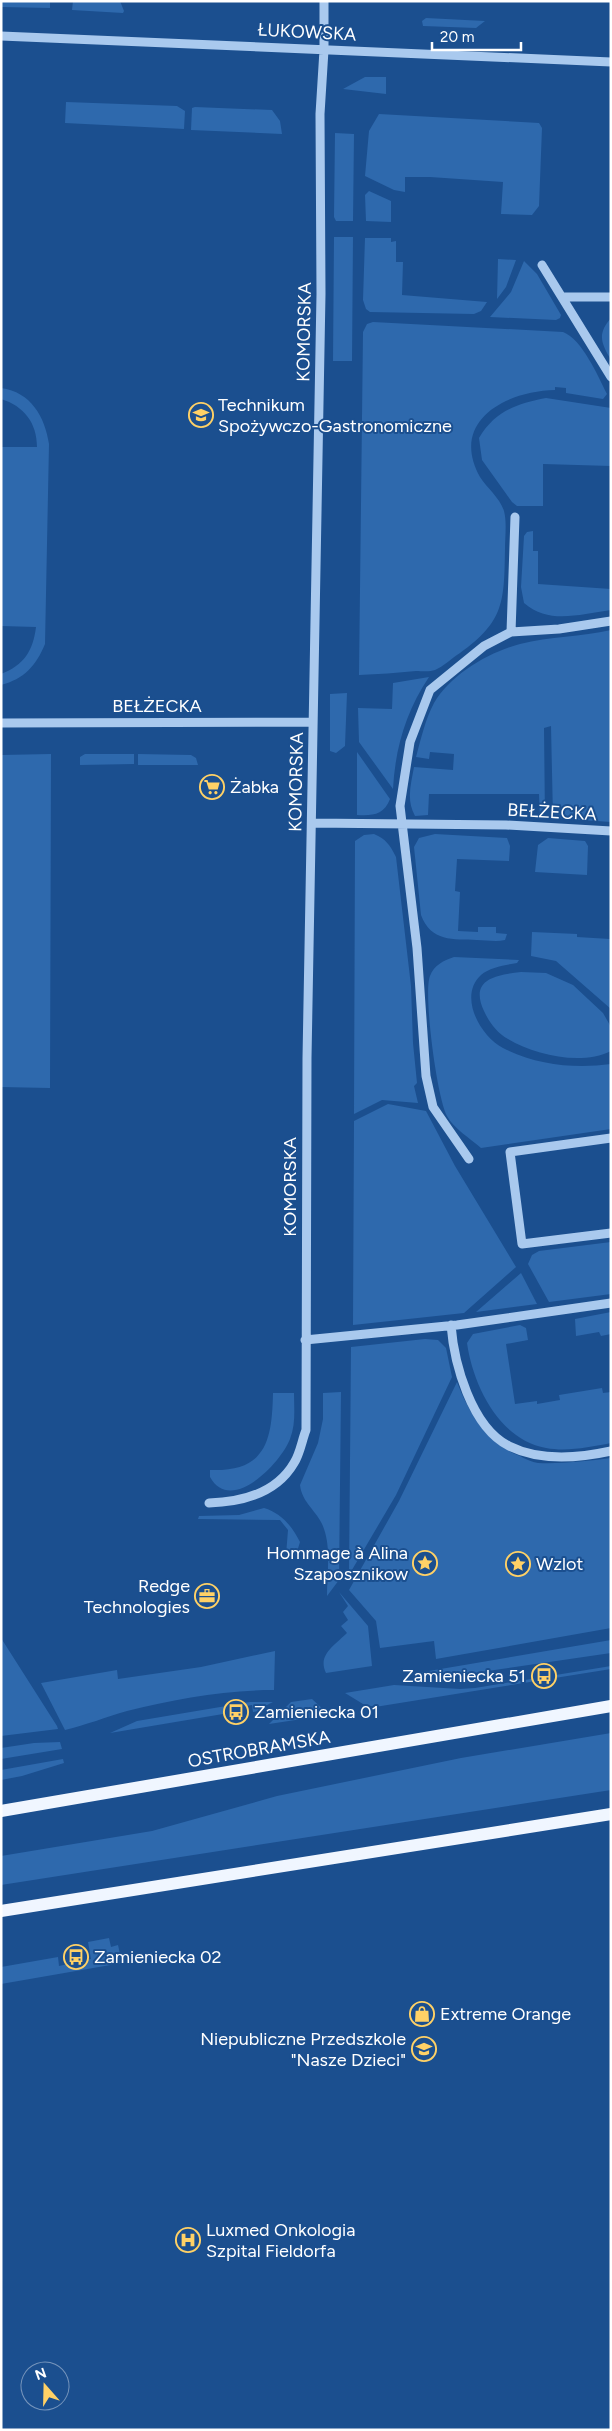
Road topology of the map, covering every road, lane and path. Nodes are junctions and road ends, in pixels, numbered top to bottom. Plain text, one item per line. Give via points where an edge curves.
1 (324, 1) edge
2 (1, 36) edge
3 (324, 50) junction
4 (611, 62) edge
5 (542, 264) dead end
6 (564, 297) junction
7 (611, 297) edge
8 (611, 377) edge
9 (515, 517) dead end
10 (611, 621) edge
11 (511, 632) junction
12 (313, 722) junction
13 (1, 723) edge
14 (312, 824) junction
15 (402, 824) junction
16 (611, 831) edge
17 (611, 1138) edge
18 (468, 1159) dead end
19 (611, 1233) edge
20 (611, 1304) edge
21 (451, 1326) junction
22 (305, 1340) junction
23 (611, 1451) edge
24 (209, 1502) dead end
25 (611, 1706) edge
26 (1, 1812) edge
27 (611, 1814) edge
28 (1, 1911) edge

1 - 3 street, KOMORSKA
2 - 3 street, ŁUKOWSKA
3 - 4 street, ŁUKOWSKA
3 - 12 street, KOMORSKA via 320,114 321,294
5 - 6 street
6 - 7 street
6 - 8 street
9 - 11 street
10 - 11 street
11 - 15 street via 484,646 430,690 410,742 400,806
12 - 13 street, BEŁŻECKA
12 - 14 street, KOMORSKA
14 - 15 street, BEŁŻECKA
14 - 22 street, KOMORSKA
15 - 16 street, BEŁŻECKA
15 - 18 street via 417,948 422,1046 433,1107
17 - 19 street via 510,1152 522,1244
20 - 21 street
21 - 22 street
21 - 23 street via 453,1350 475,1410 487,1427 508,1446 541,1456 593,1455
22 - 24 street, KOMORSKA via 306,1430 295,1463 276,1486 252,1497
25 - 26 main road, OSTROBRAMSKA
27 - 28 main road

